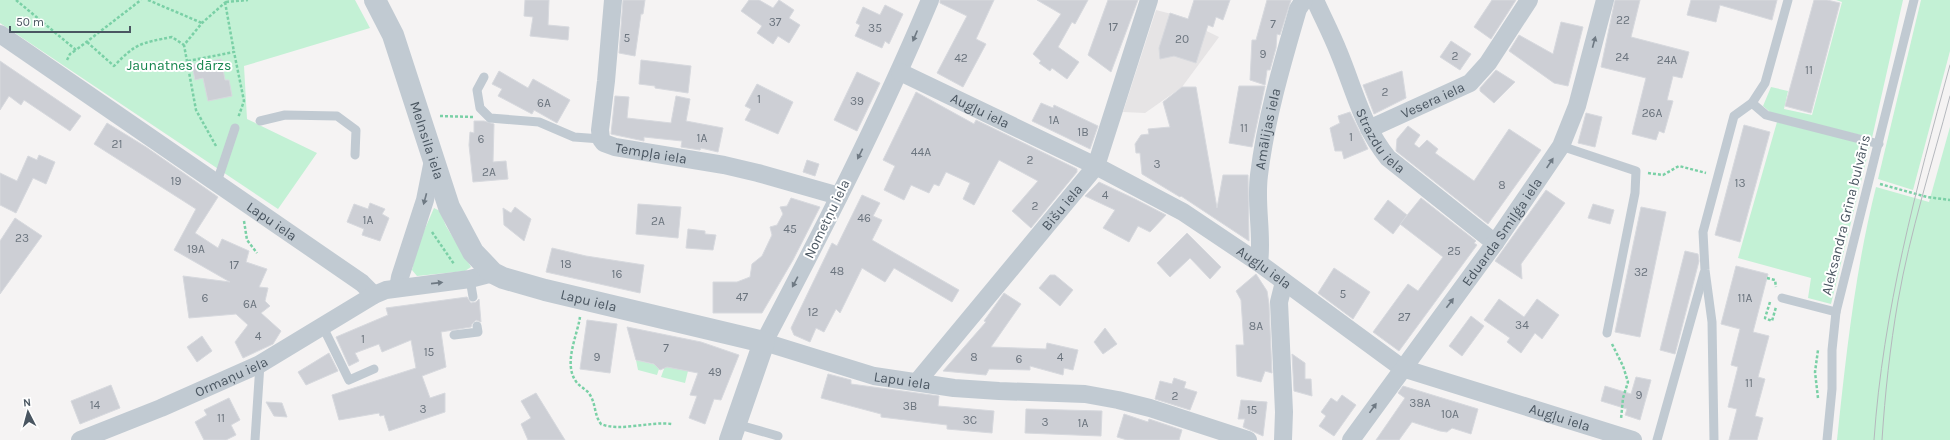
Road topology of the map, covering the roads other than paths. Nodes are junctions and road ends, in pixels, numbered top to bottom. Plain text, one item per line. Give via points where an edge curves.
1 (375, 0) edge
2 (613, 0) edge
3 (930, 0) edge
4 (1149, 0) edge
5 (1304, 0) edge
6 (1315, 0) edge
7 (1529, 0) edge
8 (1605, 0) edge
9 (1788, 0) edge
10 (1914, 0) edge
11 (0, 34) edge
12 (900, 72) junction
13 (484, 77) dead end
14 (1752, 103) junction
15 (260, 122) dead end
16 (235, 128) road end
17 (1368, 129) junction
18 (601, 139) junction
19 (1879, 144) junction
20 (1561, 146) junction
21 (356, 155) dead end
22 (432, 160) junction
23 (1096, 166) junction
24 (217, 182) junction
25 (839, 196) junction
26 (1495, 243) junction
27 (1259, 263) junction
28 (1705, 270) junction
29 (493, 273) junction
30 (1284, 282) junction
31 (398, 288) junction
32 (374, 295) junction
33 (1780, 297) road end
34 (1836, 312) junction
35 (477, 326) dead end
36 (323, 327) junction
37 (1607, 333) road end
38 (454, 335) dead end
39 (764, 342) junction
40 (260, 364) junction
41 (1402, 368) junction
42 (374, 369) dead end
43 (917, 382) junction
44 (733, 432) edge
45 (778, 436) dead end
46 (1628, 438) edge
47 (80, 440) edge
48 (254, 440) edge
49 (1248, 440) edge
50 (1283, 440) edge
51 (1351, 440) edge
52 (1657, 440) edge
53 (1714, 440) edge
54 (1827, 440) edge

1 - 22 street, Melnsila iela via 393,35
2 - 18 street, Tempļa iela
3 -> 12 street, Nometņu iela
4 - 23 street, Bišu iela
5 - 27 street, Amālijas iela via 1296,16 1267,121 1258,176
6 - 17 street, Strazdu iela via 1339,51
7 - 17 street, Vesera iela via 1488,63 1470,83
20 -> 8 street, Eduarda Smiļģa iela via 1577,106
9 - 14 lane via 1765,83
10 - 19 lane, Aleksandra Grīna bulvāris
11 - 24 street, Lapu iela
12 - 23 street, Augļu iela
12 -> 25 street, Nometņu iela
13 - 18 lane via 477,90 480,108 490,118 539,122 574,137
14 - 19 lane via 1766,115
14 - 28 lane via 1734,116 1703,232
15 - 21 lane via 285,115 337,116 356,130
16 - 24 lane
17 - 26 street, Strazdu iela via 1388,158
18 - 25 street, Tempļa iela via 615,147 724,165
19 - 34 lane, Aleksandra Grīna bulvāris
26 -> 20 street, Eduarda Smiļģa iela
20 - 37 lane via 1636,172 1635,193
22 - 29 street, Melnsila iela via 461,232 479,260
22 -> 31 street via 425,200 410,242
23 - 27 street, Augļu iela via 1183,212
23 - 43 street, Bišu iela
24 - 32 street, Lapu iela via 362,282
25 -> 39 street, Nometņu iela
41 -> 26 street, Eduarda Smiļģa iela
27 - 30 street, Augļu iela
28 - 52 lane
28 - 53 lane via 1712,322
31 -> 29 street via 472,288
29 - 39 street, Lapu iela via 545,290
30 - 41 street, Augļu iela
30 - 50 street via 1280,302
31 - 32 street
32 - 36 street, Ormaņu iela
33 - 34 lane
34 - 54 lane, Aleksandra Grīna bulvāris
35 - 38 lane via 478,332
36 - 40 street, Ormaņu iela
36 - 42 lane via 349,380
39 - 43 street, Lapu iela via 874,376
39 - 44 street, Nometņu iela
40 - 47 street, Ormaņu iela
40 - 48 lane
41 - 46 street, Augļu iela
51 -> 41 street, Eduarda Smiļģa iela
43 - 49 street, Lapu iela via 954,388 1085,394 1150,408
44 - 45 lane

